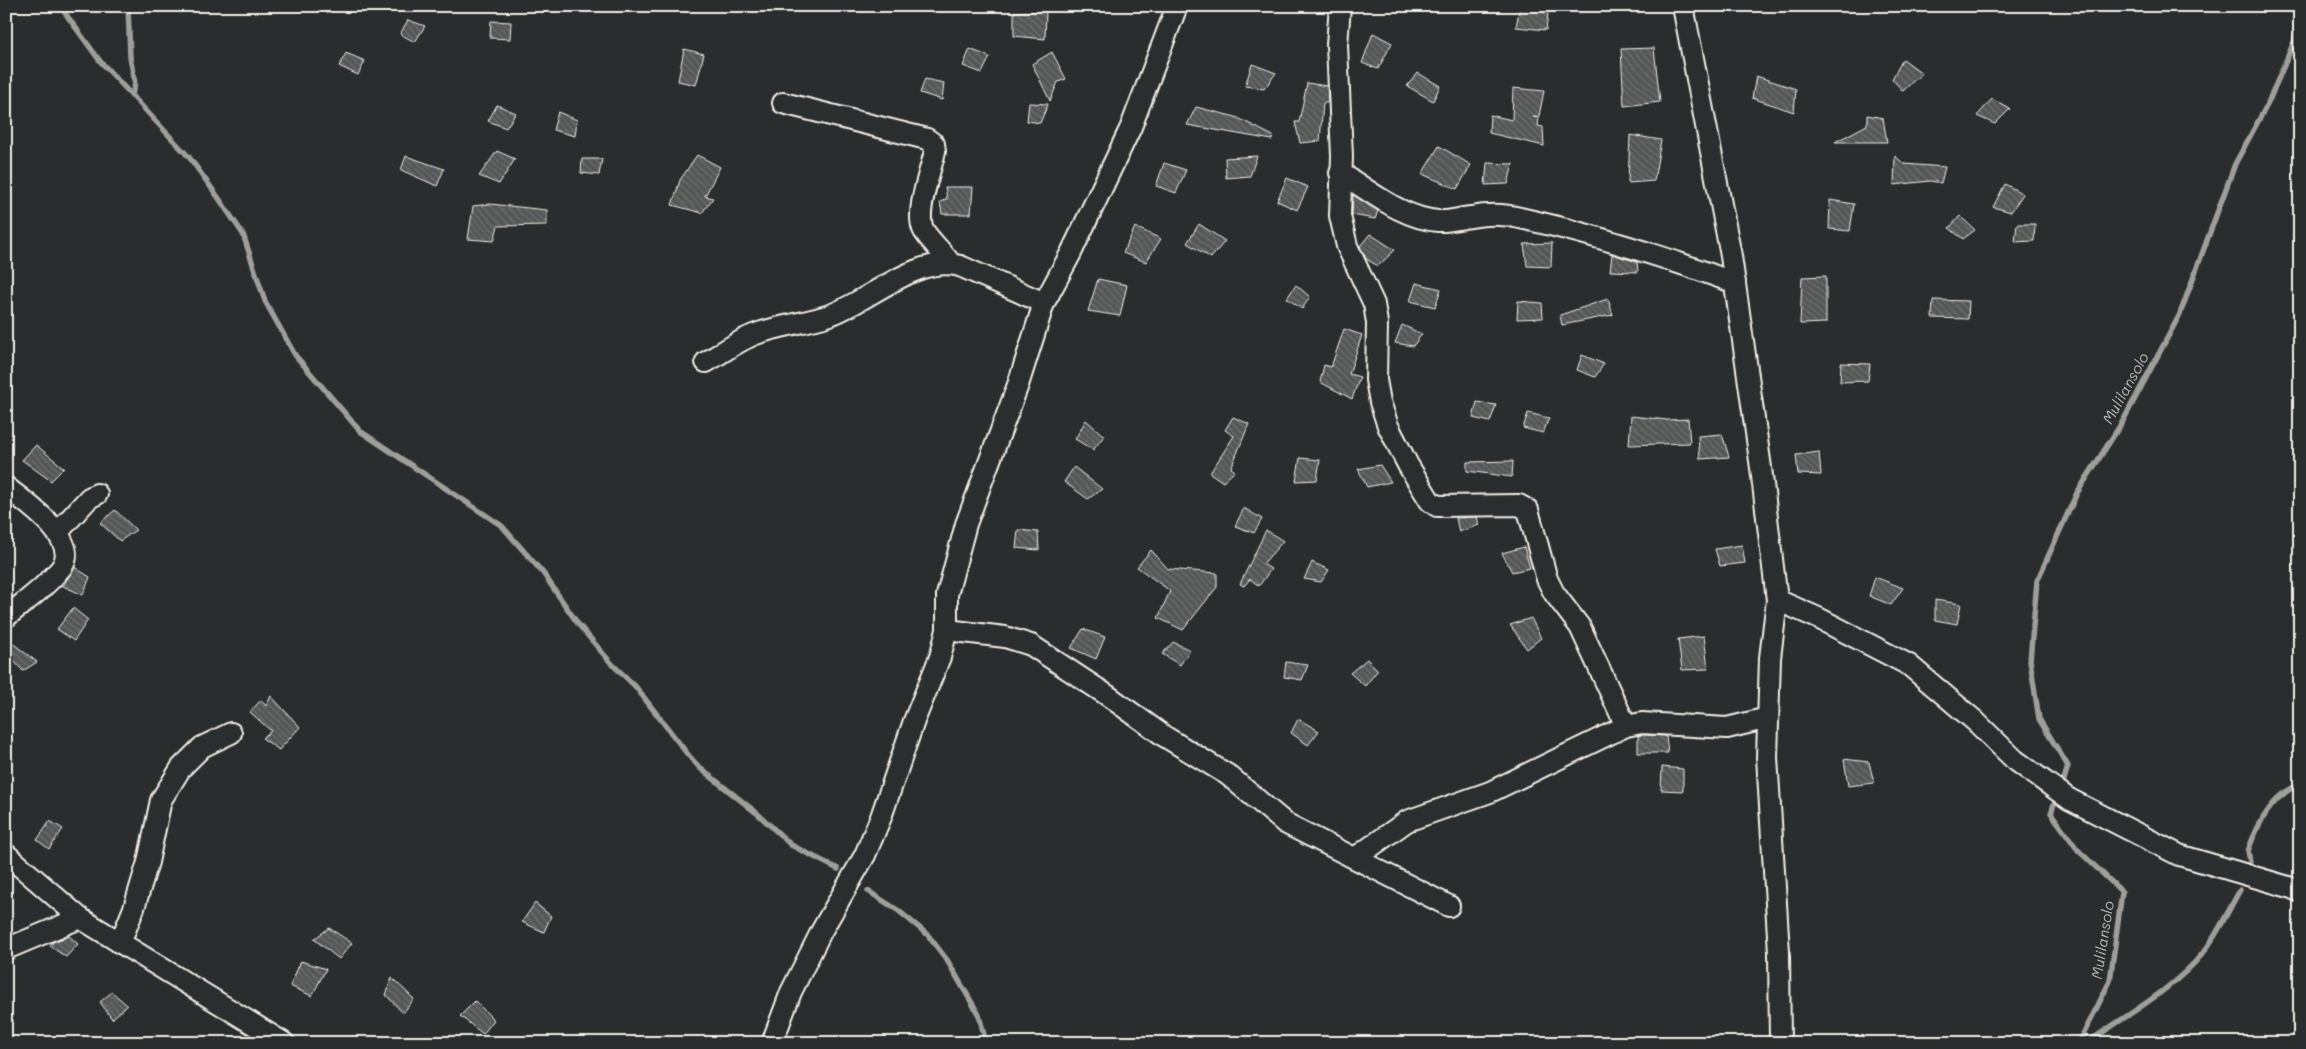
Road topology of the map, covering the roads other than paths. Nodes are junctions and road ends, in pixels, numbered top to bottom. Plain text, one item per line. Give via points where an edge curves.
1 (1177, 6) edge
2 (1340, 6) edge
3 (1683, 6) edge
4 (782, 103) dead end
5 (1340, 173) junction
6 (951, 264) junction
7 (1734, 283) junction
8 (1044, 303) junction
9 (706, 362) dead end
10 (6, 487) edge
11 (97, 494) dead end
12 (58, 532) junction
13 (1777, 600) junction
14 (6, 617) edge
15 (947, 630) junction
16 (1768, 718) junction
17 (1626, 726) junction
18 (231, 733) dead end
19 (6, 854) edge
20 (1355, 858) junction
21 (2300, 892) edge
22 (1449, 906) dead end
23 (80, 918) junction
24 (120, 943) junction
25 (6, 949) edge
26 (284, 1043) edge
27 (772, 1043) edge
28 (1780, 1043) edge

1 - 8 street via 1130,127
2 - 5 street via 1337,45
3 - 7 street
4 - 6 street via 927,139 934,144 936,151 920,221
5 - 7 street via 1419,218 1439,221 1473,216 1519,217 1640,250
5 - 17 street via 1340,216 1347,246 1374,304 1376,380 1380,402 1408,465 1430,501 1438,506 1519,505 1528,510 1547,579 1580,627
6 - 8 street
6 - 9 street via 932,265 908,274 829,315 754,334
7 - 13 street
8 - 15 street via 1018,385 966,524 947,595
10 - 12 street
11 - 12 street via 89,498
12 - 14 street via 65,549 66,559 62,568
13 - 16 street via 1770,658
13 - 21 street via 1909,665 2015,760 2069,799 2179,855
15 - 20 street via 1005,637 1031,645 1164,736 1228,775 1285,823
15 - 27 street via 872,840 817,938 791,992
16 - 17 street via 1727,728 1642,723
16 - 28 street
17 - 20 street via 1490,792 1407,821
18 - 24 street via 202,747 181,768 161,800 148,862
19 - 23 street
20 - 22 street
23 - 24 street
23 - 25 street
24 - 26 street

